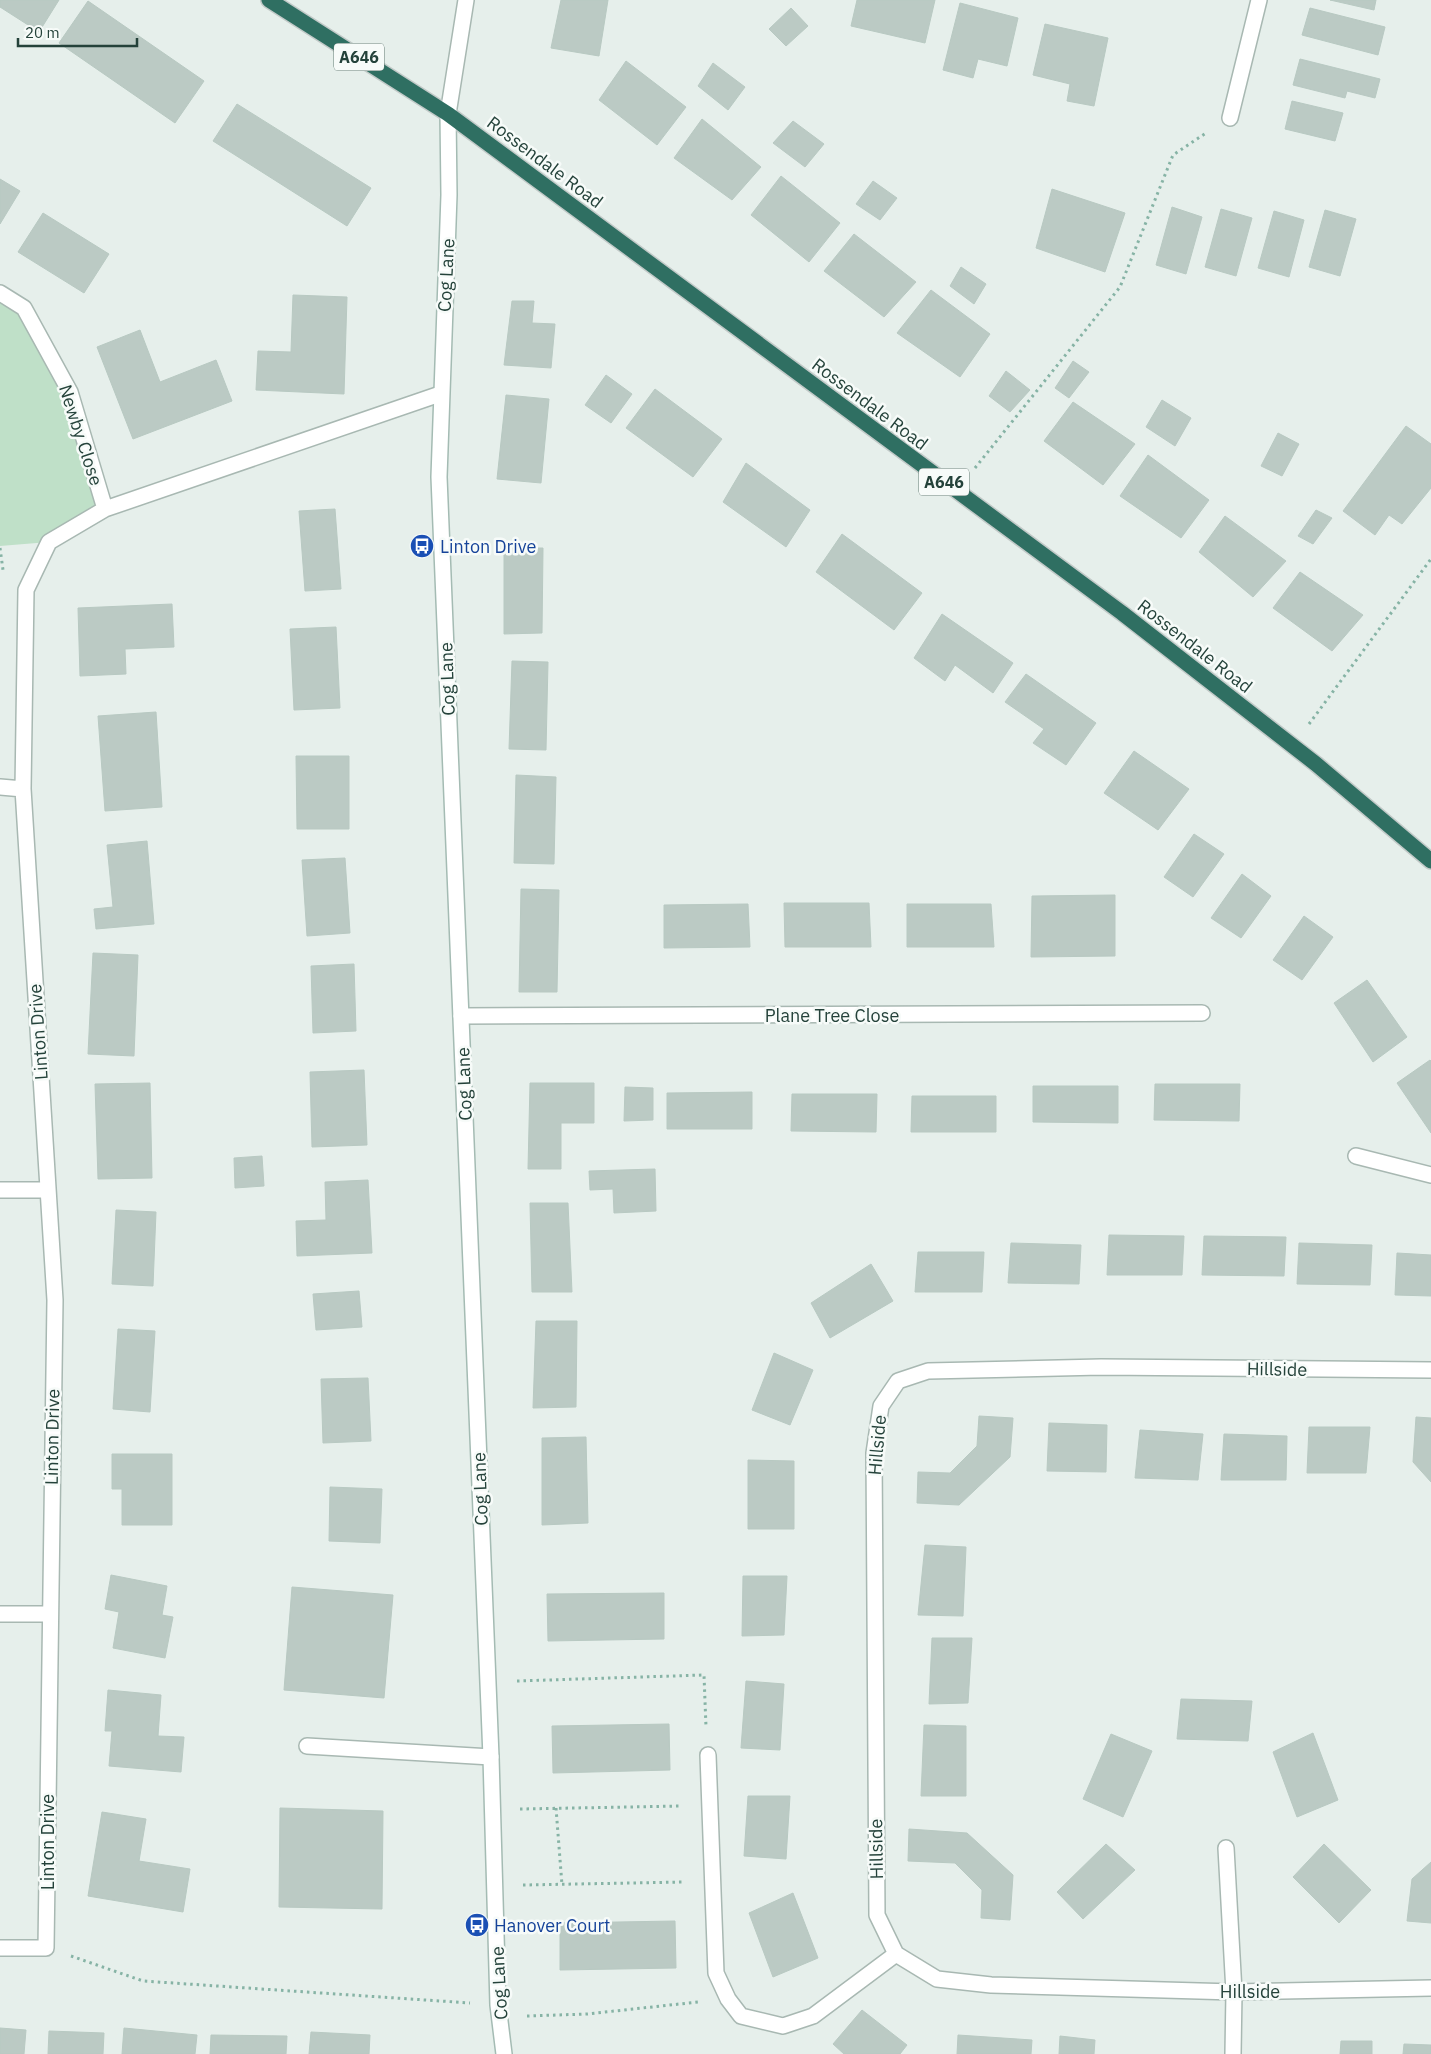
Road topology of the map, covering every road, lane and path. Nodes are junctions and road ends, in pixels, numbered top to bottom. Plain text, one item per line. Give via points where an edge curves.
1 (269, 0) edge
2 (466, 0) edge
3 (1259, 0) edge
4 (448, 114) junction
5 (1230, 118) joint
6 (0, 293) edge
7 (440, 394) junction
8 (956, 491) junction
9 (105, 508) junction
10 (1431, 558) edge
11 (1292, 746) junction
12 (0, 787) edge
13 (23, 788) junction
14 (1430, 862) edge
15 (1202, 1013) dead end
16 (461, 1016) junction
17 (1356, 1156) dead end
18 (1431, 1175) edge
19 (0, 1190) edge
20 (48, 1190) junction
21 (1431, 1370) edge
22 (0, 1614) edge
23 (49, 1614) junction
24 (488, 1682) junction
25 (307, 1746) dead end
26 (708, 1755) joint
27 (491, 1757) junction
28 (710, 1805) junction
29 (556, 1808) junction
30 (493, 1810) junction
31 (1226, 1848) dead end
32 (712, 1882) junction
33 (562, 1885) junction
34 (495, 1886) junction
35 (0, 1948) edge
36 (46, 1948) junction
37 (896, 1954) junction
38 (1431, 1988) edge
39 (1234, 1992) junction
40 (728, 1999) junction
41 (498, 2004) junction
42 (552, 2015) dead end
43 (504, 2054) edge
44 (1232, 2054) edge

1 - 4 highway, Rossendale Road / A646
2 - 4 street, Cog Lane
3 - 5 street
4 - 7 street, Cog Lane via 449,195
4 - 8 highway, Rossendale Road / A646
5 - 8 path via 1173,155 1120,287
6 - 9 street, Newby Close via 24,308 70,392
7 - 9 street, Linton Drive
7 - 16 street, Cog Lane via 439,476
8 - 11 highway, Rossendale Road / A646 via 1122,613
9 - 13 street, Linton Drive via 49,542 26,590
10 - 11 path
11 - 14 highway, Rossendale Road / A646
12 - 13 street
13 - 20 street, Linton Drive
15 - 16 street, Plane Tree Close
16 - 24 street, Cog Lane
17 - 18 street
19 - 20 street
20 - 23 street, Linton Drive via 55,1300
21 - 37 street, Hillside via 1101,1366 928,1370 898,1380 881,1406 874,1453 877,1915
22 - 23 street
23 - 36 street, Linton Drive
24 - 26 path via 704,1675
24 - 27 street, Cog Lane
25 - 27 street
26 - 28 street
27 - 30 street, Cog Lane
28 - 29 path
28 - 32 street
29 - 30 path
29 - 33 path
30 - 34 street, Cog Lane
31 - 39 street
32 - 33 path
32 - 40 street via 716,1973
33 - 34 path
34 - 41 street, Cog Lane
35 - 36 street
36 - 41 path via 143,1981
37 - 39 street, Hillside via 937,1979 991,1985
37 - 40 street via 813,2016 783,2026 741,2016
38 - 39 street, Hillside
39 - 44 street
40 - 42 path
41 - 43 street, Cog Lane

